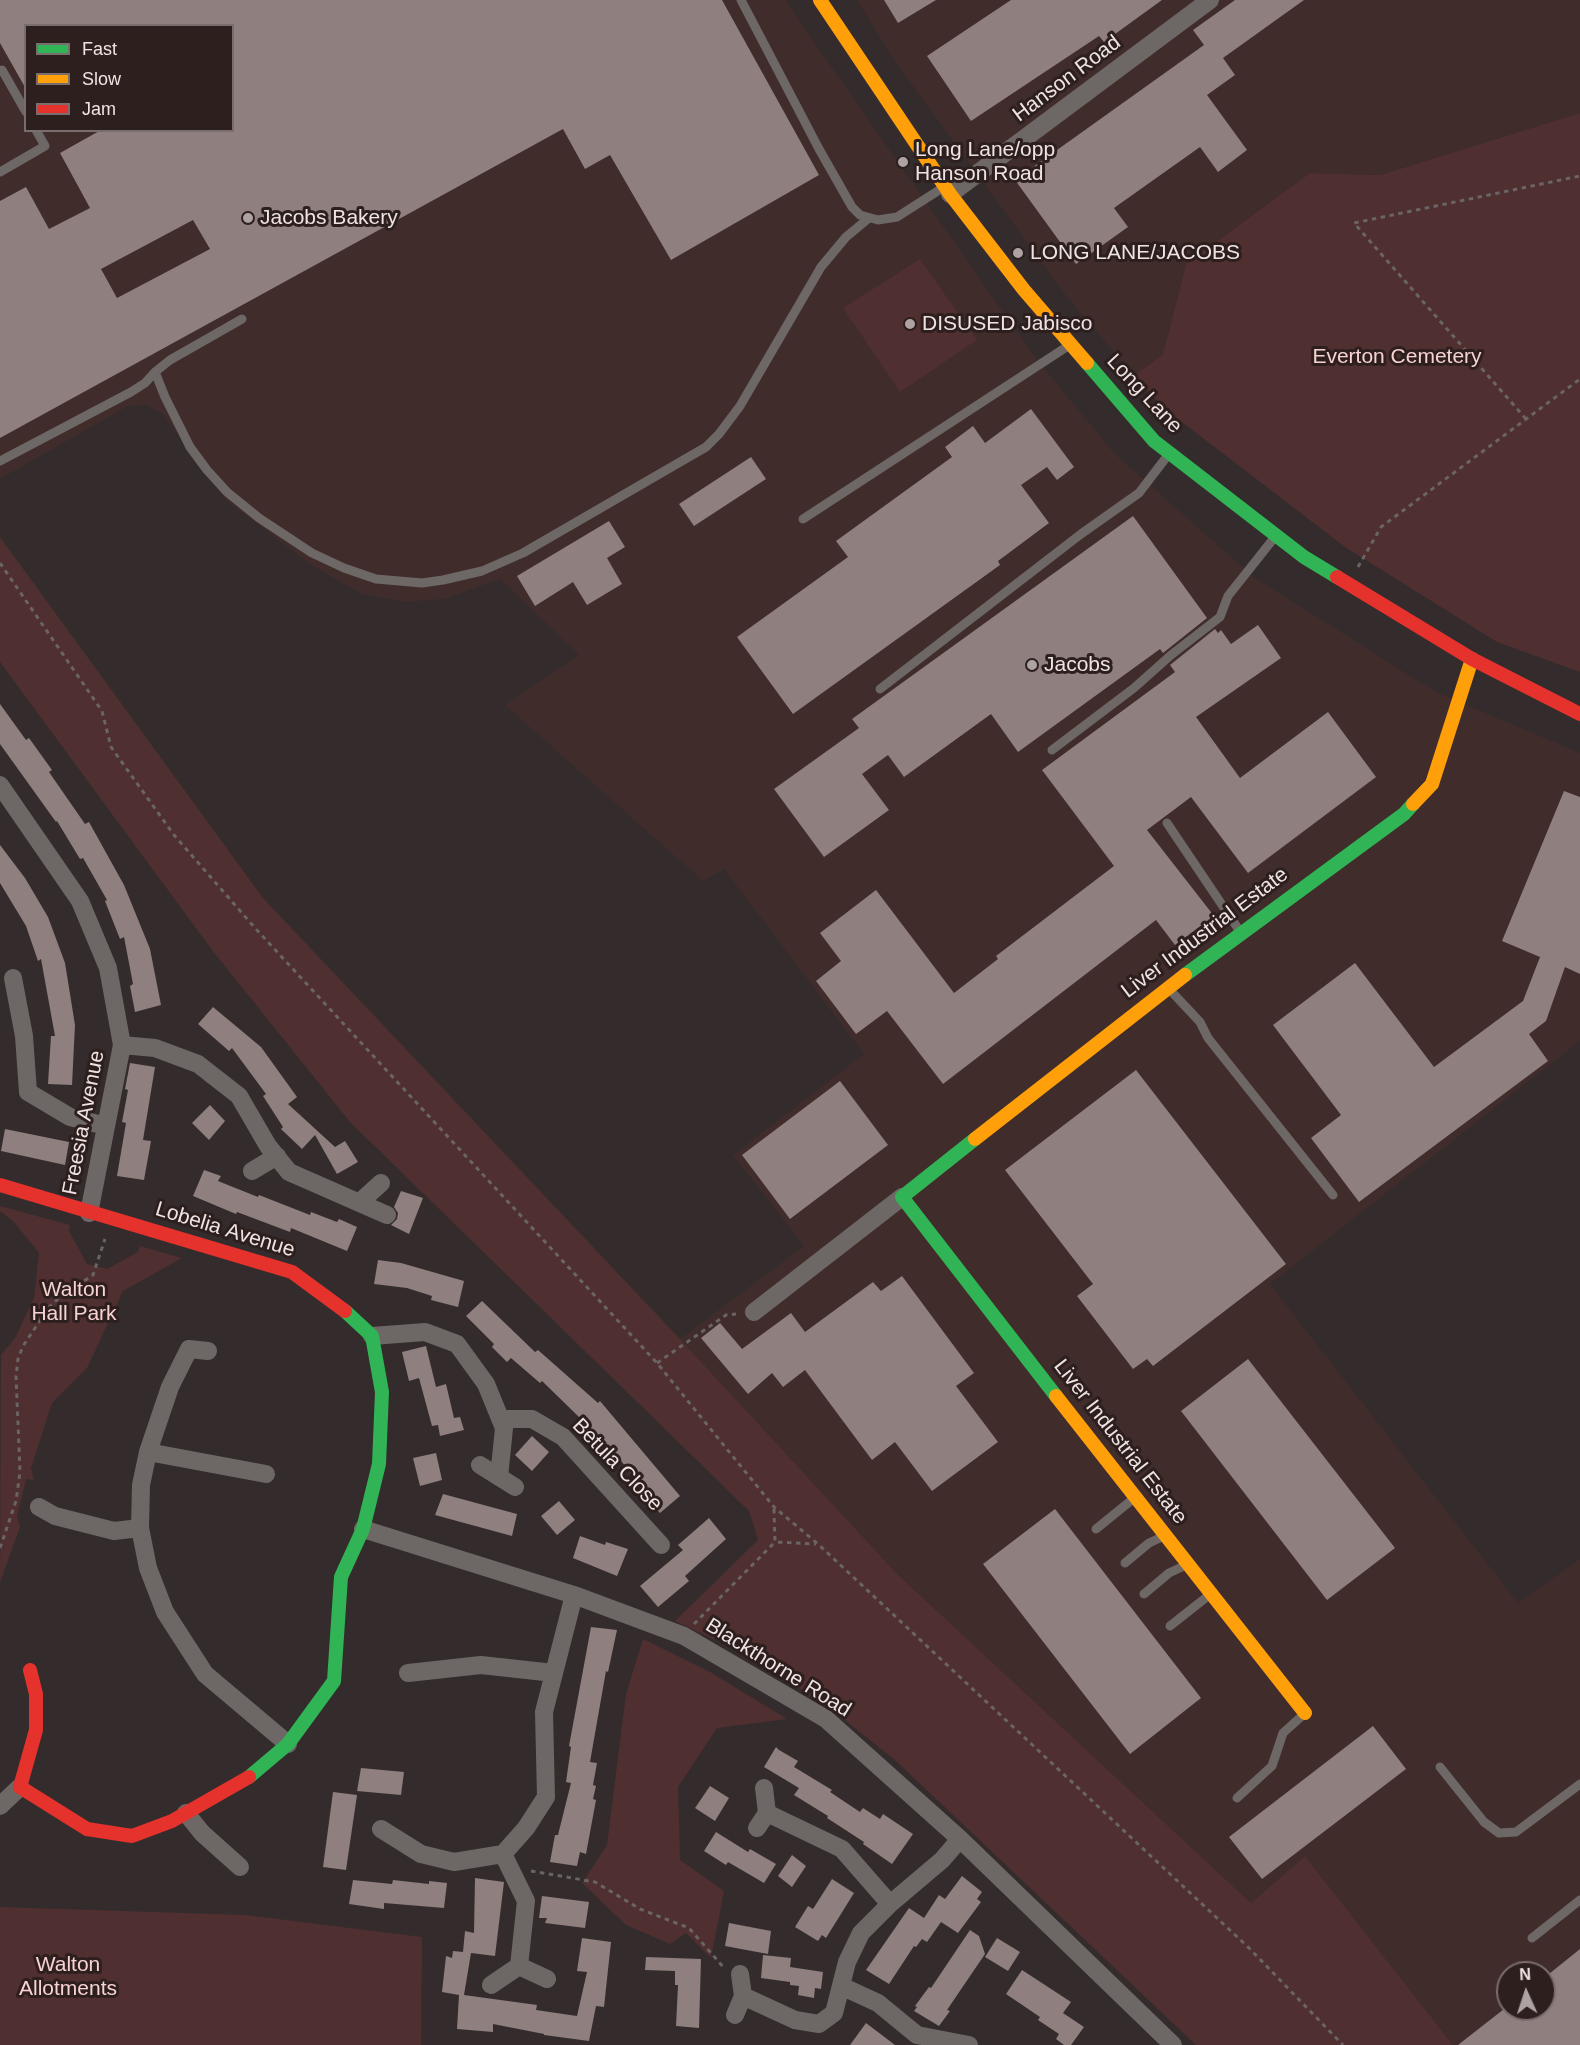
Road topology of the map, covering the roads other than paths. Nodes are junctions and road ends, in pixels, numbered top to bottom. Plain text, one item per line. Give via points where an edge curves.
1 (741, 0) edge
2 (820, 0) edge
3 (1210, 0) edge
4 (2, 70) dead end
5 (24, 108) edge
6 (37, 132) edge
7 (0, 172) edge
8 (948, 190) junction
9 (869, 218) junction
10 (242, 319) dead end
11 (1070, 345) junction
12 (155, 372) junction
13 (1170, 453) junction
14 (0, 461) edge
15 (803, 519) dead end
16 (1276, 536) junction
17 (1472, 659) junction
18 (880, 689) dead end
19 (1580, 714) edge
20 (1052, 750) dead end
21 (0, 785) edge
22 (1167, 823) dead end
23 (1242, 933) junction
24 (13, 978) dead end
25 (1168, 987) junction
26 (8, 1000) edge
27 (123, 1045) junction
28 (106, 1126) junction
29 (277, 1156) junction
30 (252, 1171) dead end
31 (381, 1183) dead end
32 (0, 1185) edge
33 (1333, 1196) dead end
34 (902, 1197) junction
35 (359, 1203) junction
36 (89, 1213) junction
37 (387, 1215) dead end
38 (754, 1312) road end
39 (372, 1336) junction
40 (208, 1351) dead end
41 (501, 1419) junction
42 (148, 1452) junction
43 (480, 1465) dead end
44 (266, 1474) dead end
45 (499, 1477) junction
46 (515, 1487) dead end
47 (1135, 1498) junction
48 (39, 1507) dead end
49 (140, 1528) junction
50 (363, 1529) junction
51 (1096, 1529) dead end
52 (1165, 1537) junction
53 (661, 1545) dead end
54 (1125, 1563) dead end
55 (1187, 1565) junction
56 (1144, 1594) dead end
57 (1210, 1594) junction
58 (574, 1595) junction
59 (1170, 1626) dead end
60 (30, 1670) dead end
61 (408, 1673) dead end
62 (554, 1673) junction
63 (1305, 1713) joint
64 (288, 1744) junction
65 (1440, 1767) dead end
66 (1580, 1784) edge
67 (20, 1787) junction
68 (764, 1788) dead end
69 (1237, 1798) dead end
70 (0, 1806) edge
71 (186, 1813) junction
72 (381, 1829) dead end
73 (960, 1839) junction
74 (506, 1860) junction
75 (240, 1867) dead end
76 (1580, 1900) edge
77 (890, 1904) junction
78 (1532, 1938) dead end
79 (519, 1966) junction
80 (740, 1974) road end
81 (547, 1979) dead end
82 (491, 1985) dead end
83 (841, 1986) junction
84 (743, 1996) junction
85 (735, 2015) dead end
86 (969, 2045) edge
87 (1173, 2045) edge

1 - 9 lane via 843,192 852,207
2 - 8 street, Long Lane
3 - 8 street, Hanson Road
4 - 5 lane
6 - 7 lane via 45,146
8 - 9 lane via 897,217
8 - 11 street, Long Lane
9 - 12 lane via 846,237 821,267 740,406 706,447 523,553 482,571 443,580 422,583 376,579 312,553 259,518 227,492 190,447
10 - 12 lane
11 - 13 street, Long Lane via 1154,441
11 - 15 lane
12 - 14 lane via 131,392
13 - 16 street, Long Lane
13 - 18 lane via 1139,493
16 - 17 street, Long Lane
16 - 20 lane via 1228,596 1220,617
17 - 19 street, Long Lane
17 - 23 street, Liver Industrial Estate via 1432,784 1404,814
21 - 27 street, Freesia Avenue via 80,901 108,968
22 - 23 lane
23 - 25 street, Liver Industrial Estate
24 - 26 street
25 - 33 lane via 1200,1022 1208,1038
25 - 34 street, Liver Industrial Estate
26 - 28 street via 24,1036 28,1092 70,1117
27 - 28 street, Freesia Avenue
27 - 29 street via 154,1048 198,1064 239,1096
28 - 36 street, Freesia Avenue
29 - 30 street
29 - 35 street via 289,1172
31 - 35 street
32 - 36 street, Lobelia Avenue
34 - 38 street, Liver Industrial Estate
34 - 47 street, Liver Industrial Estate
35 - 37 street
36 - 39 street, Lobelia Avenue via 292,1272 338,1304
39 - 41 street via 425,1332 457,1344 486,1384
39 - 50 street via 382,1392 379,1464
40 - 42 street via 189,1349 170,1387
41 - 45 street via 504,1428
41 - 53 street, Betula Close via 532,1419 563,1437
42 - 44 street
42 - 49 street via 141,1485
43 - 45 street
45 - 46 street
47 - 51 lane
47 - 52 street, Liver Industrial Estate
48 - 49 street via 55,1516 114,1531
49 - 64 street via 148,1568 165,1612 206,1674
50 - 58 street, Blackthorne Road
50 - 64 street via 341,1577 334,1681
52 - 54 lane via 1149,1543
52 - 55 street, Liver Industrial Estate
55 - 56 lane
55 - 57 street, Liver Industrial Estate
57 - 59 lane
57 - 63 street, Liver Industrial Estate
58 - 62 street
58 - 73 street, Blackthorne Road via 684,1636 826,1719
60 - 67 street via 36,1694 36,1730
61 - 62 street via 482,1665
62 - 74 street via 544,1712 546,1797
63 - 69 lane via 1283,1733 1272,1766
64 - 71 street via 251,1776
65 - 66 lane via 1484,1822 1499,1833 1516,1832
67 - 70 street
67 - 71 street via 87,1828 132,1836
68 - 77 street via 762,1821 842,1849
71 - 75 street
72 - 74 street via 421,1854 454,1862
73 - 77 street via 942,1860
73 - 87 street, Blackthorne Road
74 - 79 street via 526,1901
76 - 78 lane
77 - 83 street via 861,1933 846,1962
79 - 81 street
79 - 82 street
80 - 84 street
83 - 84 street via 834,2013 819,2024 795,2020
83 - 86 street via 878,2003 917,2035
84 - 85 street

